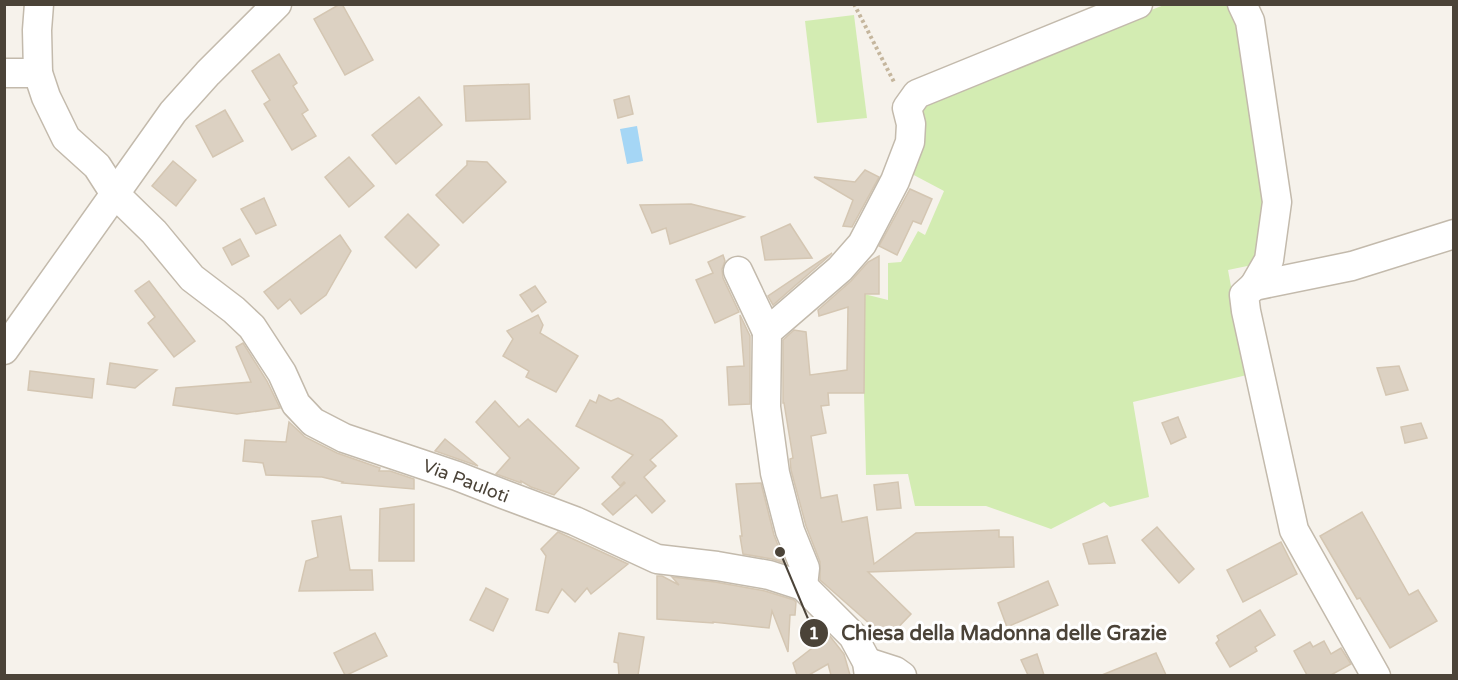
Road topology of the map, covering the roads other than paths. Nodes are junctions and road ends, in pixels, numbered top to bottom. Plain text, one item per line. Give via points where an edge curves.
1 (39, 4) edge
2 (277, 4) edge
3 (1138, 4) edge
4 (1242, 4) edge
5 (4, 73) edge
6 (38, 73) junction
7 (115, 194) junction
8 (1454, 234) edge
9 (738, 272) dead end
10 (1254, 286) junction
11 (767, 332) junction
12 (4, 350) edge
13 (803, 586) junction
14 (868, 669) edge
15 (902, 675) edge
16 (1376, 675) edge

1 - 6 street, Via Pauloti
2 - 7 street via 173,112
3 - 11 street via 917,94 907,108 910,142 862,244 840,269
4 - 10 street via 1250,21 1277,202 1269,260
5 - 6 street
6 - 7 street, Via Pauloti via 66,138 97,166
7 - 12 street
7 - 13 street, Via Pauloti via 154,232 192,278 252,327 282,373 296,404 313,422 344,438 574,521 657,558 769,575
8 - 10 street via 1352,266
9 - 11 street
10 - 16 street via 1244,295 1246,311 1294,530
11 - 13 street via 766,407 775,473 790,531 806,568
13 - 14 street, Via Pauloti via 853,636
14 - 15 street

